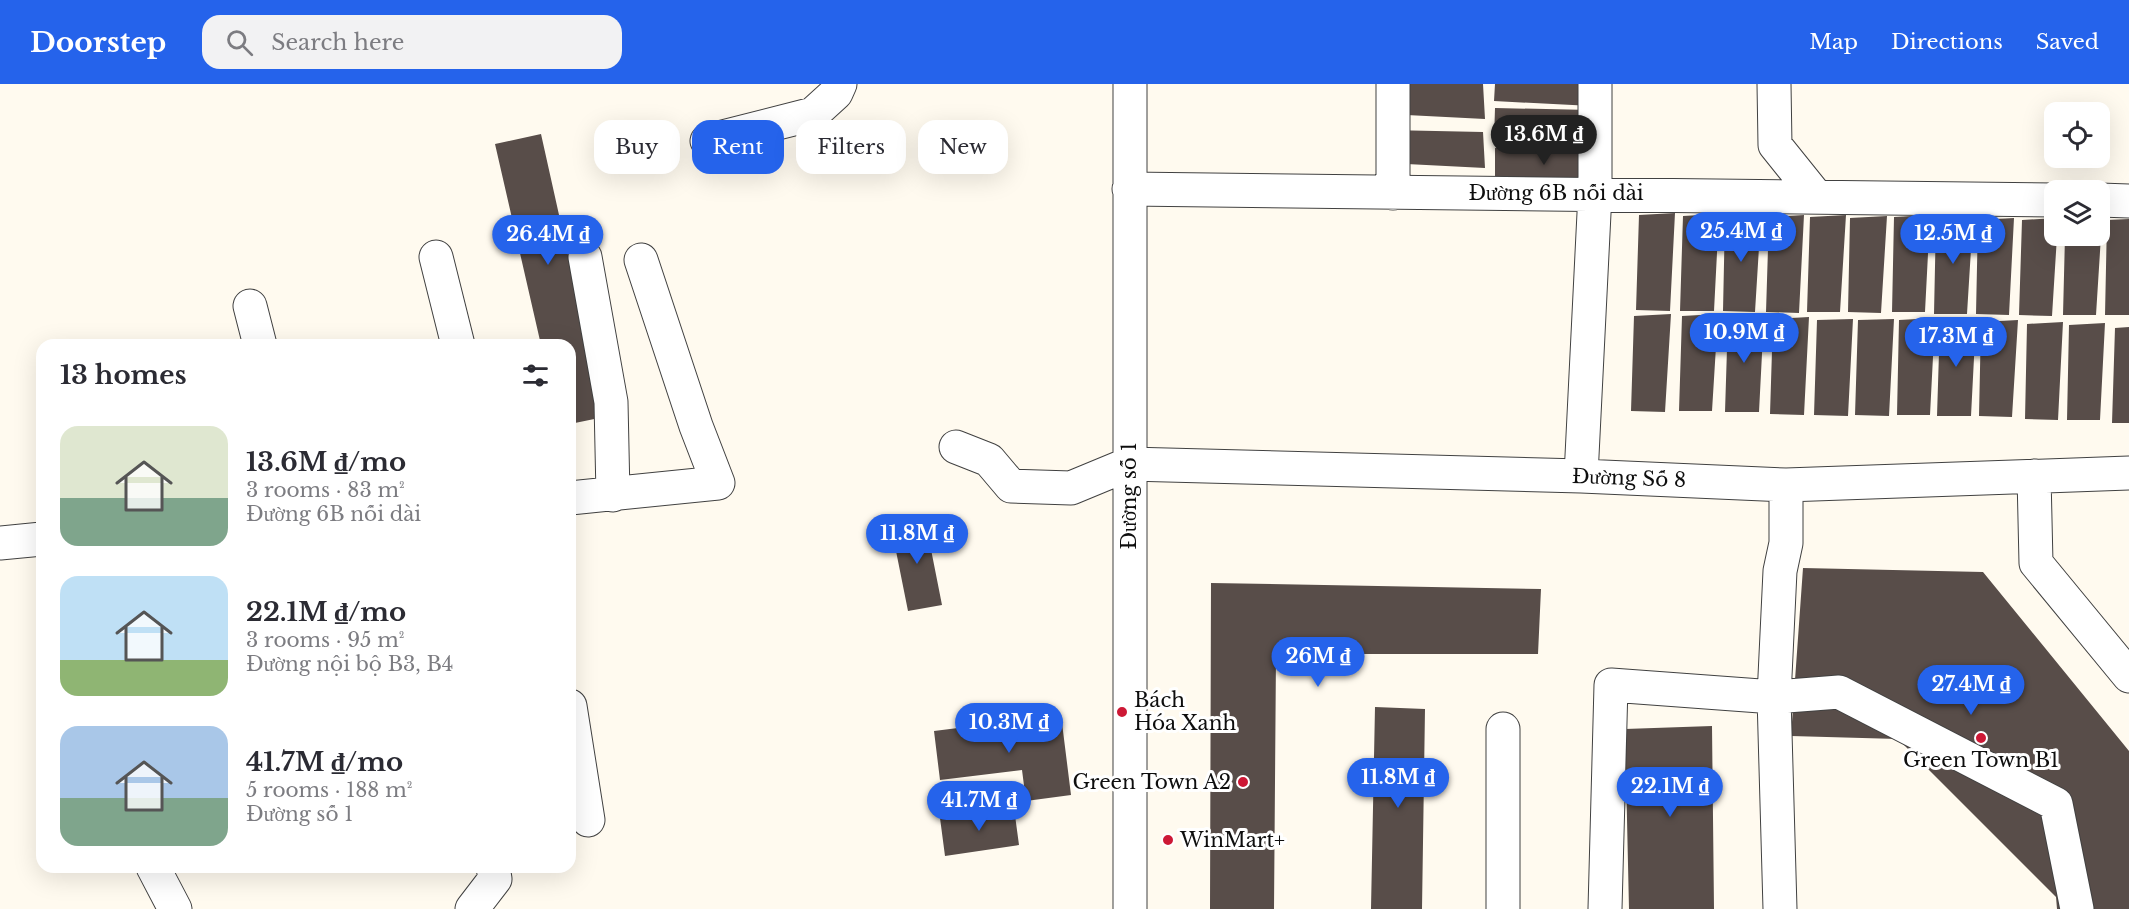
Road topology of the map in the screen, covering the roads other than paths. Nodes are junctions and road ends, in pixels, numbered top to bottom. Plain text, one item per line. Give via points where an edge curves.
1 (840, 84) edge
2 (1130, 84) edge
3 (1393, 84) edge
4 (1595, 84) edge
5 (1774, 84) edge
6 (784, 121) edge
7 (1129, 189) junction
8 (1393, 193) junction
9 (1595, 193) junction
10 (1816, 196) junction
11 (2044, 200) edge
12 (2110, 200) edge
13 (2129, 201) edge
14 (436, 257) dead end
15 (585, 257) dead end
16 (641, 260) dead end
17 (250, 306) dead end
18 (258, 339) edge
19 (456, 339) edge
20 (957, 447) dead end
21 (1129, 464) junction
22 (2129, 473) edge
23 (1581, 476) junction
24 (2034, 476) junction
25 (1786, 485) junction
26 (613, 495) junction
27 (576, 498) edge
28 (36, 540) edge
29 (0, 543) edge
30 (2129, 676) edge
31 (1774, 697) junction
32 (1503, 729) dead end
33 (576, 744) edge
34 (588, 820) dead end
35 (156, 873) edge
36 (494, 873) edge
37 (175, 909) edge
38 (472, 909) edge
39 (1130, 909) edge
40 (1503, 909) edge
41 (1605, 909) edge
42 (1779, 909) edge
43 (2077, 909) edge

1 - 6 street via 836,93 813,114
2 - 7 street, Đường số 1
3 - 8 street
4 - 9 street
5 - 10 street via 1775,145
7 - 8 street, Đường 6B nối dài
7 - 21 street, Đường số 1
8 - 9 street, Đường 6B nối dài
9 - 10 street, Đường 6B nối dài
9 - 23 street
10 - 11 street, Đường 6B nối dài
12 - 13 street
14 - 19 street
15 - 26 street via 611,402
16 - 26 street via 718,483
17 - 18 street
20 - 21 street via 989,460 1011,486 1071,488
21 - 23 street, Đường Số 8
21 - 39 street, Đường số 1
22 - 24 street, Đường Số 8
23 - 25 street, Đường Số 8
24 - 25 street, Đường Số 8
24 - 30 street via 2036,563
25 - 31 street via 1786,543 1780,571
26 - 27 street
28 - 29 street
31 - 41 street via 1611,685
31 - 42 street
31 - 43 street via 1839,692 2056,804
32 - 40 street
33 - 34 street
35 - 37 street
36 - 38 street via 495,879

